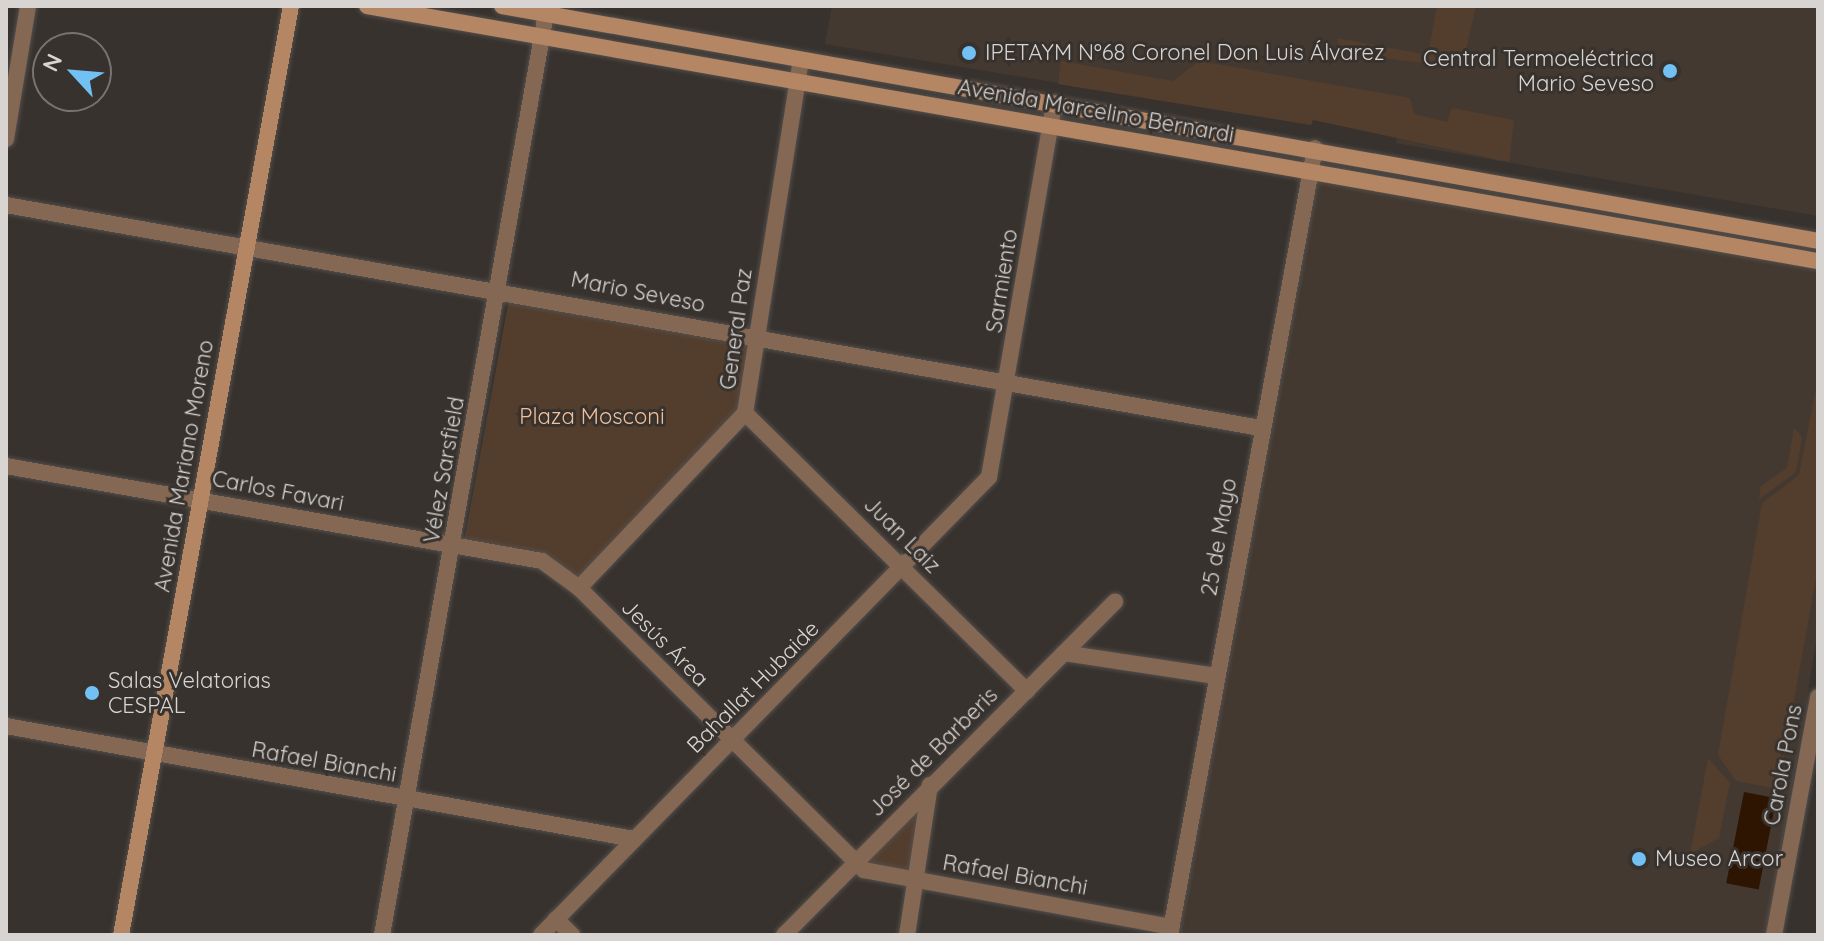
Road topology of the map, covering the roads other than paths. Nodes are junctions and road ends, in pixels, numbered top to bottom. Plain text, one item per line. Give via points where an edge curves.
1 (28, 6) edge
2 (291, 6) edge
3 (367, 6) edge
4 (502, 6) edge
5 (552, 11) edge
6 (543, 37) junction
7 (801, 60) junction
8 (798, 81) junction
9 (1054, 103) junction
10 (1050, 125) junction
11 (6, 139) edge
12 (1315, 148) junction
13 (1311, 171) junction
14 (6, 205) edge
15 (1818, 241) edge
16 (247, 245) junction
17 (1818, 261) edge
18 (500, 288) junction
19 (756, 336) junction
20 (1007, 383) junction
21 (745, 413) junction
22 (1261, 428) junction
23 (6, 466) edge
24 (994, 468) joint
25 (202, 499) junction
26 (452, 547) junction
27 (542, 561) joint
28 (903, 568) junction
29 (579, 588) junction
30 (1115, 602) dead end
31 (1064, 653) junction
32 (1216, 676) junction
33 (1027, 691) junction
34 (1818, 697) edge
35 (6, 726) edge
36 (731, 740) junction
37 (152, 754) junction
38 (930, 785) junction
39 (407, 799) junction
40 (634, 839) junction
41 (854, 862) junction
42 (917, 880) junction
43 (556, 919) junction
44 (1171, 931) edge
45 (121, 935) edge
46 (382, 935) edge
47 (541, 935) edge
48 (572, 935) edge
49 (784, 935) edge
50 (907, 935) edge
51 (1774, 935) edge

1 - 11 street
2 - 16 main road, Avenida Mariano Moreno
3 - 6 main road, Avenida Marcelino Bernardi
4 - 5 main road, Avenida Marcelino Bernardi
5 - 6 street, Vélez Sarsfield
5 - 7 main road, Avenida Marcelino Bernardi
6 - 8 main road, Avenida Marcelino Bernardi
6 - 18 street, Vélez Sarsfield
7 - 8 street, General Paz
7 - 9 main road, Avenida Marcelino Bernardi
8 - 10 main road, Avenida Marcelino Bernardi
8 - 19 street, General Paz
9 - 10 street, Sarmiento
9 - 12 main road, Avenida Marcelino Bernardi
10 - 13 main road, Avenida Marcelino Bernardi
10 - 20 street, Sarmiento
12 - 13 street, 25 de Mayo
12 - 15 main road, Avenida Marcelino Bernardi
13 - 17 main road, Avenida Marcelino Bernardi
13 - 22 street, 25 de Mayo
14 - 16 street, Mario Seveso
16 - 18 street, Mario Seveso
16 - 25 main road, Avenida Mariano Moreno
18 - 19 street, Mario Seveso
18 - 26 street, Vélez Sarsfield
19 - 20 street, Mario Seveso
19 - 21 street, General Paz
20 - 22 street, Mario Seveso
20 - 24 street, Sarmiento
21 - 28 street, Juan Laiz
21 - 29 street, General Paz
22 - 32 street, 25 de Mayo
23 - 25 street, Carlos Favari
24 - 28 street, Bahallat Hubaide
25 - 26 street, Carlos Favari
25 - 37 main road, Avenida Mariano Moreno
26 - 27 street, Carlos Favari
26 - 39 street, Vélez Sarsfield
27 - 29 street, Jesús Área
28 - 33 street, Juan Laiz
28 - 36 street, Bahallat Hubaide
29 - 36 street, Jesús Área
30 - 31 street, José de Barberis
31 - 32 street
31 - 33 street, José de Barberis
32 - 44 street, 25 de Mayo
33 - 38 street, José de Barberis
34 - 51 street, Carola Pons
35 - 37 street, Rafael Bianchi
36 - 40 street, Bahallat Hubaide
36 - 41 street, Jesús Área
37 - 39 street, Rafael Bianchi
37 - 45 main road, Avenida Mariano Moreno
38 - 41 street, José de Barberis
38 - 42 street
39 - 40 street, Rafael Bianchi
39 - 46 street, Vélez Sarsfield
40 - 43 street, Bahallat Hubaide
41 - 42 street, Rafael Bianchi via 868,872
41 - 49 street, José de Barberis
42 - 44 street, Rafael Bianchi
42 - 50 street
43 - 47 street, Bahallat Hubaide
43 - 48 street

